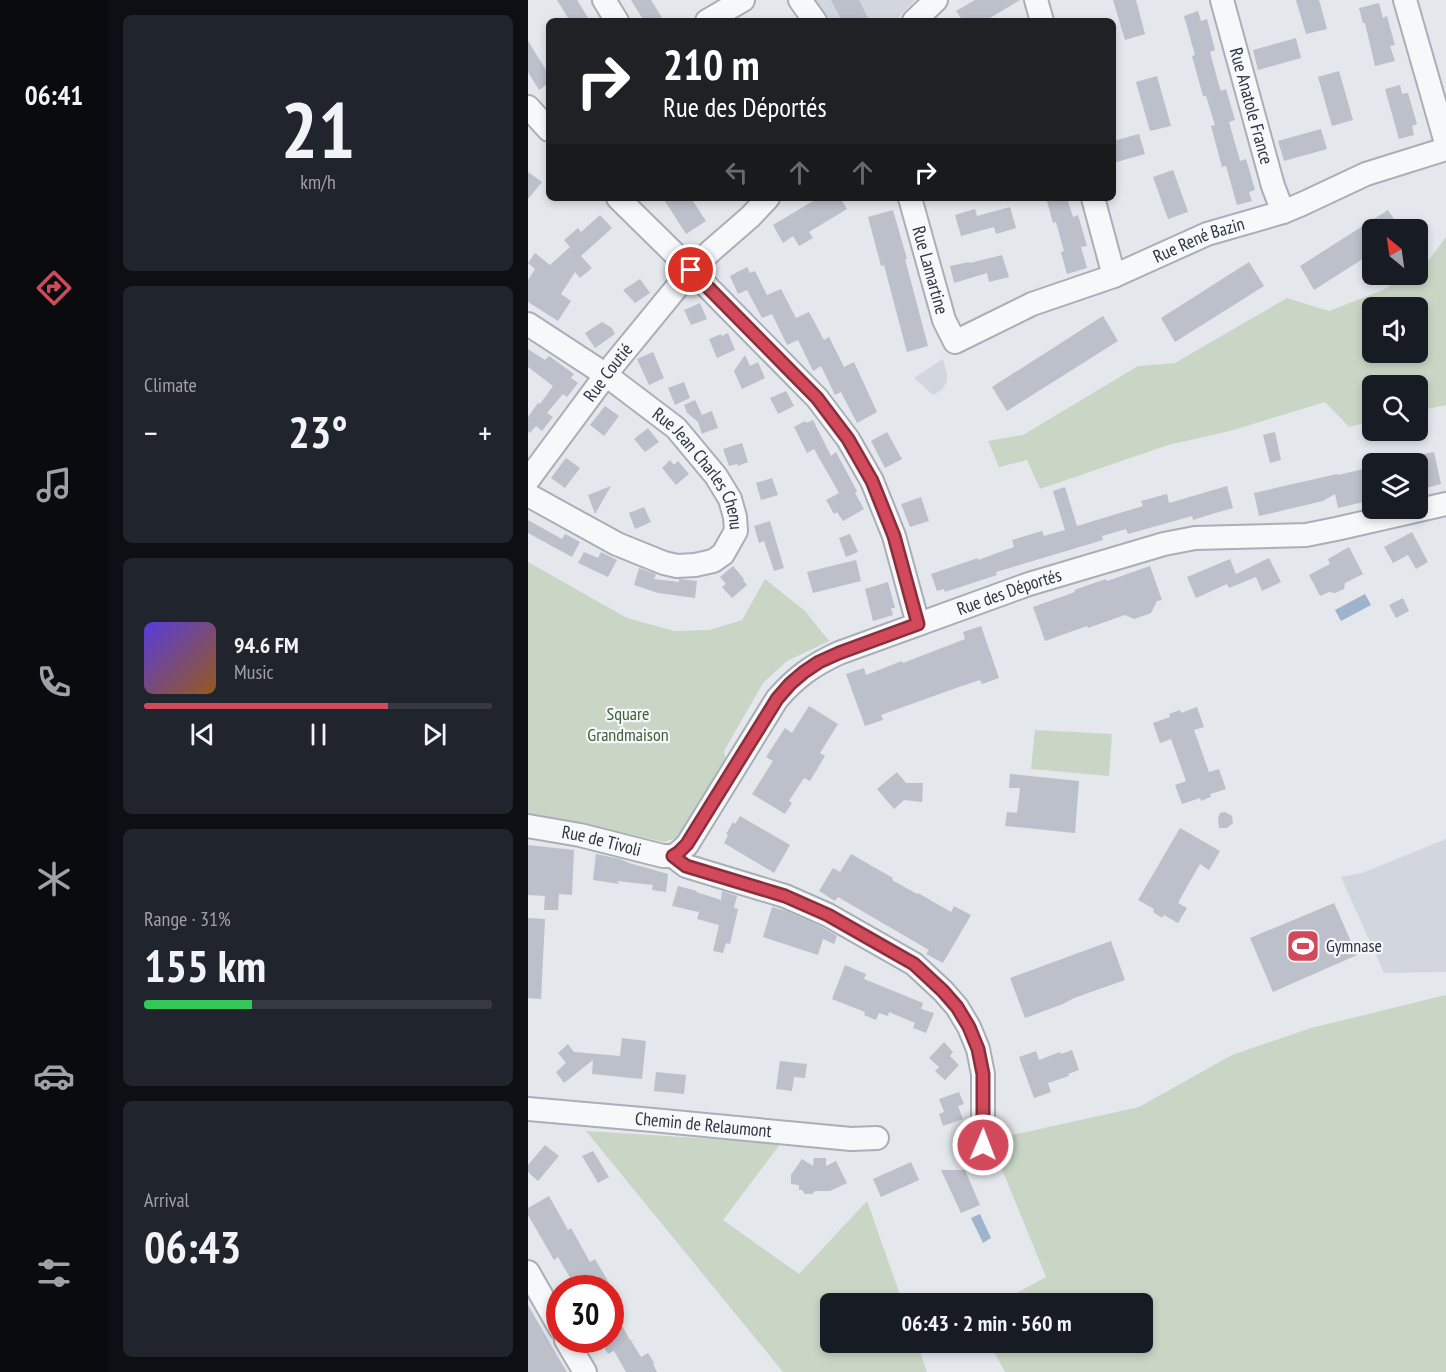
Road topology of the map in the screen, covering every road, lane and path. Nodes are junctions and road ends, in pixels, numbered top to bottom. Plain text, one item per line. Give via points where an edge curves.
1 (604, 0) edge
2 (743, 0) edge
3 (800, 0) edge
4 (936, 0) edge
5 (1036, 0) edge
6 (1221, 0) edge
7 (1405, 0) edge
8 (615, 18) edge
9 (712, 18) edge
10 (813, 18) edge
11 (917, 18) edge
12 (1041, 18) edge
13 (528, 107) edge
14 (546, 127) edge
15 (1446, 143) edge
16 (1446, 150) edge
17 (621, 201) edge
18 (765, 201) edge
19 (911, 201) edge
20 (1094, 201) edge
21 (1283, 212) junction
22 (691, 270) junction
23 (1114, 276) junction
24 (528, 324) edge
25 (955, 342) joint
26 (606, 375) junction
27 (528, 480) edge
28 (528, 495) edge
29 (1446, 504) edge
30 (918, 624) junction
31 (528, 826) edge
32 (673, 856) junction
33 (528, 1110) edge
34 (877, 1138) dead end
35 (983, 1145) dead end
36 (531, 1286) edge
37 (546, 1308) edge
38 (574, 1353) edge
39 (585, 1372) edge

1 - 8 street
2 - 9 street
3 - 10 street
4 - 11 street
5 - 12 street
6 - 21 street, Rue Anatole France
7 - 15 street
13 - 14 street
16 - 21 street, Rue René Bazin via 1366,174
17 - 22 street
18 - 22 street, Rue Coutié
19 - 25 street, Rue Lamartine via 944,320
20 - 23 street
21 - 23 street, Rue René Bazin via 1207,234
22 - 26 street, Rue Coutié
22 - 30 street via 817,398 848,439 872,481 894,536
23 - 25 street, Rue René Bazin via 1032,304
24 - 26 street, Rue Jean Charles Chenu
26 - 27 street, Rue Coutié
26 - 28 street, Rue Jean Charles Chenu via 676,428 716,476 730,499 735,517 736,531 723,554 695,565 664,563 617,544
29 - 30 street, Rue des Déportés via 1306,535 1195,538 1164,544 1029,584
30 - 32 street, Rue des Déportés via 819,662 790,684 687,844
31 - 32 street, Rue de Tivoli
32 - 35 street, Rue de Tivoli via 686,866 785,896 828,915 914,964 943,991 957,1007 978,1049 983,1074
33 - 34 street, Chemin de Relaumont via 851,1139
36 - 37 street
38 - 39 street

